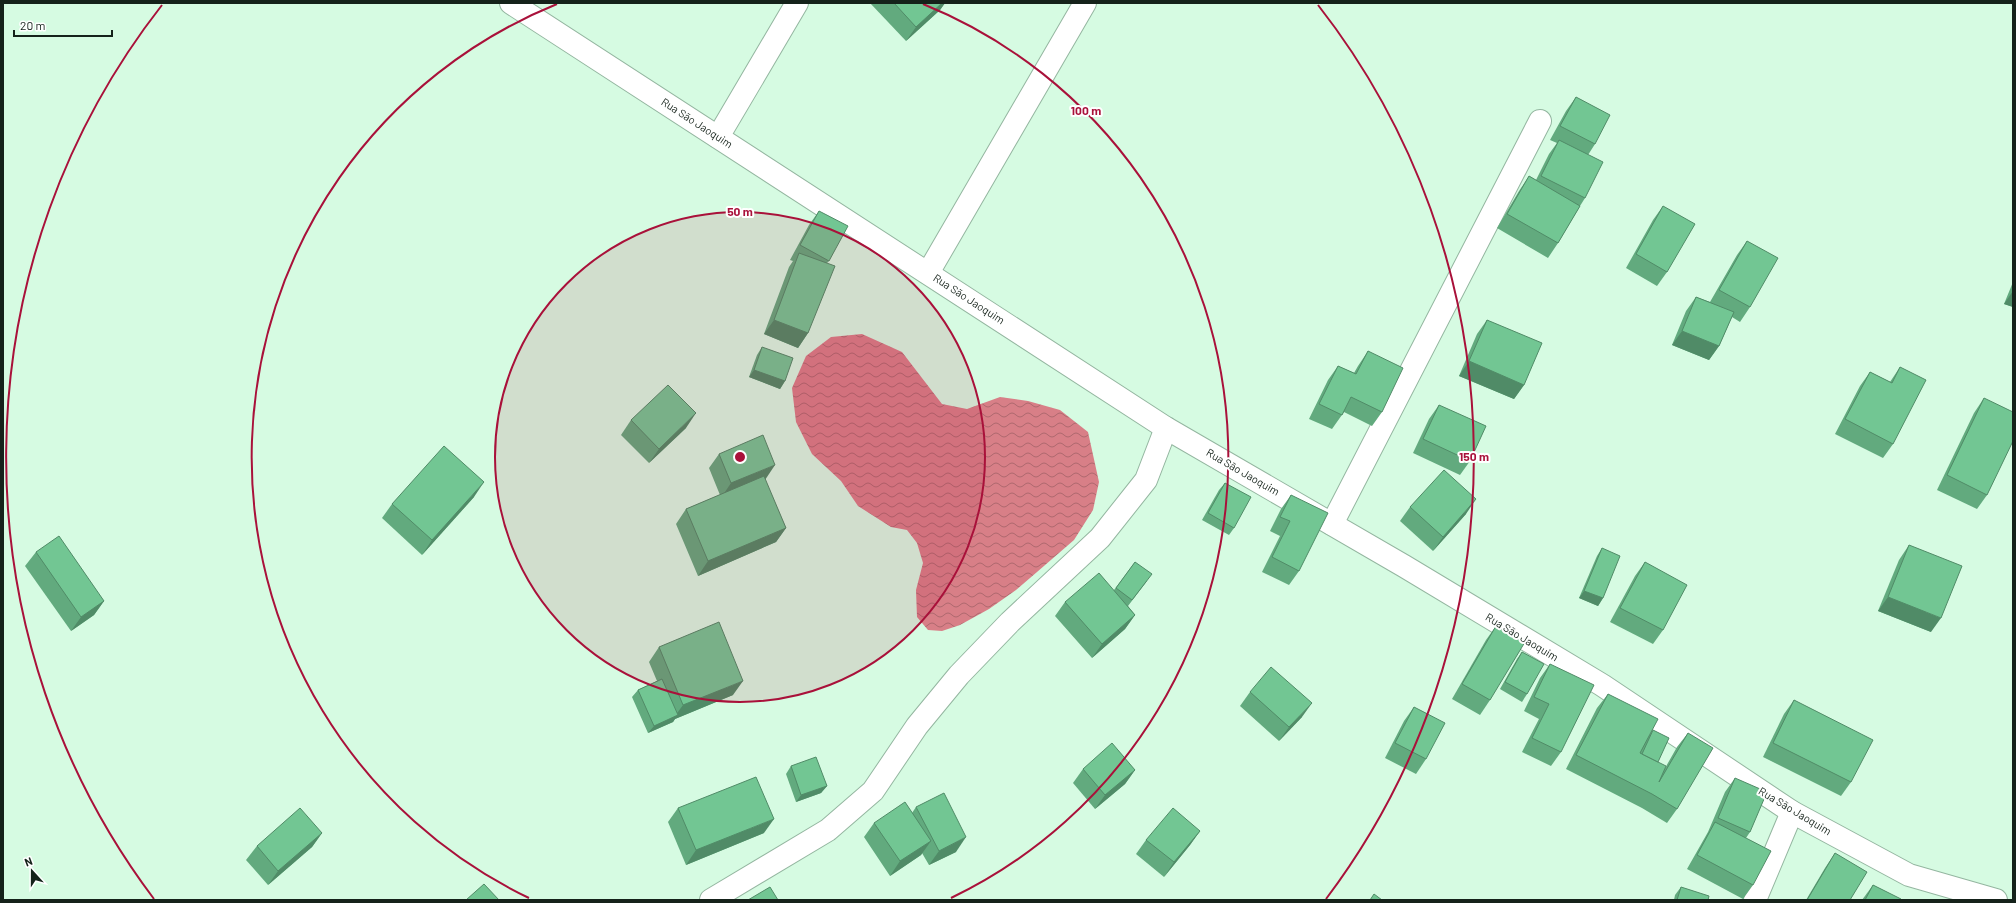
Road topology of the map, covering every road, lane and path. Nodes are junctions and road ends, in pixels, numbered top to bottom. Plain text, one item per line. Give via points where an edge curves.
1 (511, 3) edge
2 (797, 3) edge
3 (1085, 3) edge
4 (1540, 121) dead end
5 (718, 137) junction
6 (928, 273) junction
7 (1166, 428) junction
8 (1332, 524) junction
9 (1792, 812) junction
10 (711, 900) edge
11 (1755, 900) edge
12 (1996, 900) edge

1 - 5 street, Rua São Jaoquim
2 - 5 street
3 - 6 street
4 - 8 street
5 - 6 street, Rua São Jaoquim
6 - 7 street, Rua São Jaoquim
7 - 8 street, Rua São Jaoquim
7 - 10 street via 1146,480 1100,538 1010,622 959,675 916,726 873,791 828,830
8 - 9 street, Rua São Jaoquim via 1602,685
9 - 11 street
9 - 12 street, Rua São Jaoquim via 1909,875

